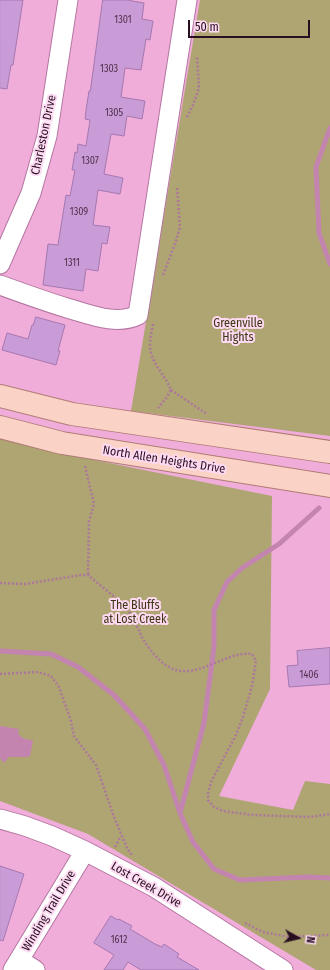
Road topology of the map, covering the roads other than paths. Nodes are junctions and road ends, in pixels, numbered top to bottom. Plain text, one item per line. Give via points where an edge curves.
1 (68, 0) edge
2 (187, 0) edge
3 (0, 264) edge
4 (0, 285) edge
5 (0, 396) edge
6 (0, 427) edge
7 (330, 452) edge
8 (330, 486) edge
9 (0, 819) edge
10 (85, 851) junction
11 (16, 965) edge
12 (35, 970) edge
13 (283, 970) edge

1 - 3 street, Charleston Drive via 46,136 32,192
2 - 4 street via 138,315 131,319 119,320 100,318
5 - 7 main road via 72,414
6 - 8 main road, North Allen Heights Drive via 62,444
9 - 10 street, Lost Creek Drive via 32,828
10 - 11 street, Winding Trail Drive
10 - 13 street, Lost Creek Drive via 154,887
11 - 12 street

